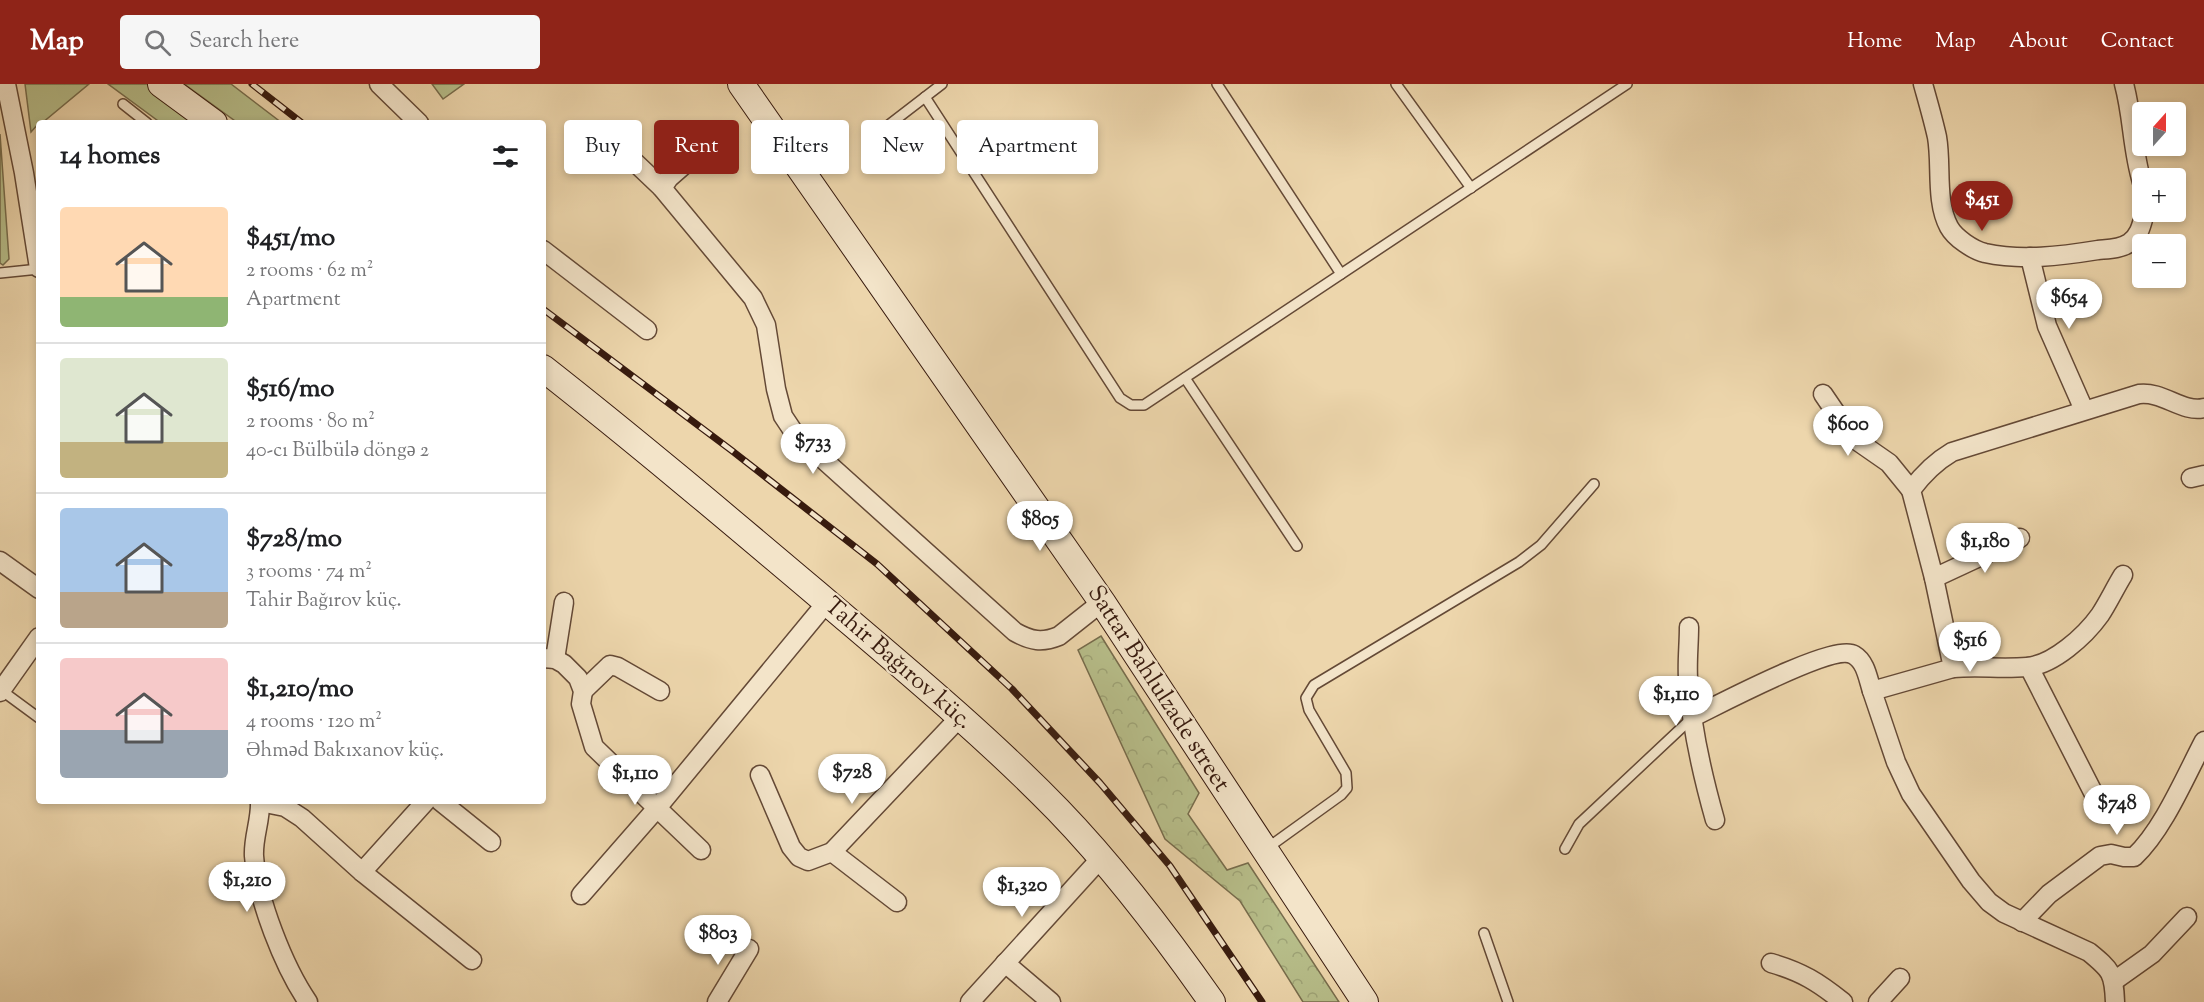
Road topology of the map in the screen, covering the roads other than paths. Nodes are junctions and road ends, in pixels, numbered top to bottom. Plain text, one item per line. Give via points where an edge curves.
1 (6, 84) edge
2 (161, 84) edge
3 (379, 84) edge
4 (741, 84) edge
5 (942, 84) edge
6 (1217, 84) edge
7 (1396, 84) edge
8 (1627, 84) edge
9 (1923, 84) edge
10 (2124, 84) edge
11 (925, 97) junction
12 (123, 104) dead end
13 (143, 120) edge
14 (210, 120) edge
15 (416, 120) edge
16 (895, 120) edge
17 (2139, 168) edge
18 (642, 169) edge
19 (674, 174) edge
20 (662, 188) junction
21 (1471, 188) junction
22 (2141, 222) edge
23 (36, 249) edge
24 (546, 252) edge
25 (2031, 257) junction
26 (36, 268) edge
27 (0, 273) edge
28 (1341, 274) junction
29 (647, 330) dead end
30 (546, 370) edge
31 (1185, 378) junction
32 (1822, 394) dead end
33 (2204, 408) edge
34 (2084, 410) junction
35 (1594, 484) dead end
36 (1911, 490) junction
37 (2020, 538) dead end
38 (1298, 546) dead end
39 (0, 561) edge
40 (2123, 575) dead end
41 (1934, 578) junction
42 (36, 587) edge
43 (564, 602) dead end
44 (826, 602) junction
45 (1102, 602) junction
46 (1689, 627) dead end
47 (36, 641) edge
48 (549, 658) edge
49 (2029, 667) junction
50 (1953, 668) junction
51 (1, 691) edge
52 (583, 691) junction
53 (660, 691) dead end
54 (1872, 691) junction
55 (36, 716) edge
56 (960, 717) junction
57 (1693, 717) junction
58 (2204, 741) edge
59 (760, 775) dead end
60 (2098, 802) dead end
61 (260, 804) edge
62 (270, 804) edge
63 (423, 804) edge
64 (444, 804) edge
65 (657, 808) junction
66 (1715, 820) dead end
67 (491, 842) dead end
68 (1565, 849) dead end
69 (701, 850) dead end
70 (1264, 851) junction
71 (832, 852) junction
72 (1101, 858) junction
73 (362, 872) junction
74 (581, 895) dead end
75 (897, 902) dead end
76 (2187, 917) dead end
77 (2022, 922) junction
78 (1485, 933) dead end
79 (749, 949) dead end
80 (472, 960) dead end
81 (1005, 963) junction
82 (1771, 963) dead end
83 (1899, 978) dead end
84 (2114, 981) junction
85 (301, 999) edge
86 (717, 1002) edge
87 (970, 1002) edge
88 (1051, 1002) edge
89 (1212, 1002) edge
90 (1365, 1002) edge
91 (1508, 1002) edge
92 (1843, 1002) edge
93 (1878, 1002) edge
94 (2115, 1002) edge

1 - 23 street
2 - 14 main road
3 - 15 street
4 - 45 main road, Sattar Bahlulzade street
5 - 11 lane
6 - 28 lane
7 - 21 lane
8 - 21 lane
9 - 25 street via 1937,138 1938,173 1949,228 1964,243 1983,253
10 - 17 street
11 - 16 lane
11 - 31 lane via 1120,398 1131,405 1144,405
12 - 13 lane
18 - 20 street
19 - 20 street
20 - 45 street via 753,298 766,325 783,416 795,434 1015,632 1029,640 1059,636
21 - 28 lane
22 - 25 street via 2136,237 2128,244
24 - 29 street
25 - 34 street via 2047,326
26 - 27 lane
28 - 31 lane
30 - 44 main road, Tahir Bağırov küç. via 638,442
31 - 38 lane
32 - 36 street via 1853,438 1889,463
33 - 34 street via 2188,407 2150,393
34 - 36 street via 1952,452 1923,474
35 - 70 lane via 1520,562 1314,685 1306,698 1309,710 1346,773 1347,788
36 - 41 street
37 - 41 street
39 - 42 street
40 - 49 street via 2099,616 2075,641 2043,664
41 - 50 street
43 - 48 street
44 - 56 main road, Tahir Bağırov küç.
44 - 65 street
45 - 70 main road, Sattar Bahlulzade street
46 - 57 street via 1688,678
47 - 51 street
48 - 52 street via 564,663 578,678
49 - 50 street
49 - 60 street
50 - 54 street
51 - 55 lane
52 - 53 street via 609,665
52 - 65 street via 581,704 594,747
54 - 57 street via 1862,661 1852,654 1835,653
54 - 77 street via 1911,794 1989,902
56 - 71 street
56 - 72 main road, Tahir Bağırov küç.
57 - 66 street
57 - 68 lane via 1579,824
58 - 77 street via 2173,801 2134,858 2100,856 2049,894
59 - 71 street via 799,857 808,861
61 - 85 street via 254,841 256,877 264,908
62 - 73 street via 285,807 302,818
63 - 73 street
64 - 67 street
65 - 69 street
65 - 74 street
70 - 90 main road, Sattar Bahlulzade street
71 - 75 street
72 - 81 street
72 - 89 main road, Tahir Bağırov küç.
73 - 80 street
76 - 84 street via 2152,954
77 - 84 street via 2089,952
78 - 91 lane
79 - 86 street
81 - 87 street
81 - 88 street
82 - 92 street via 1798,971
83 - 93 street
84 - 94 street

